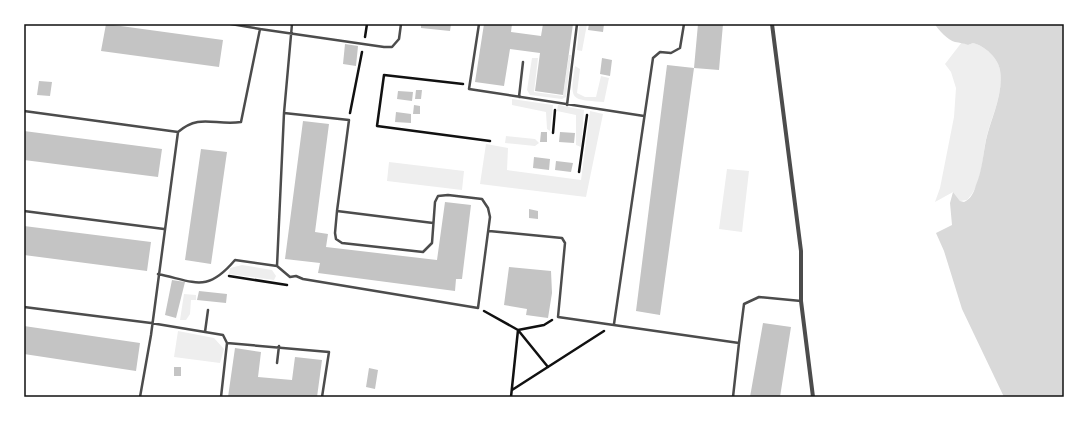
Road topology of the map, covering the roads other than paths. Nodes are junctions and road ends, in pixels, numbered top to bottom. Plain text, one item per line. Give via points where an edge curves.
1 (231, 24) edge
2 (292, 24) edge
3 (401, 24) edge
4 (479, 24) edge
5 (577, 24) edge
6 (684, 24) edge
7 (772, 24) edge
8 (260, 28) junction
9 (290, 33) junction
10 (523, 62) dead end
11 (519, 97) junction
12 (567, 105) junction
13 (24, 110) edge
14 (284, 113) junction
15 (644, 116) junction
16 (178, 132) junction
17 (337, 211) junction
18 (24, 212) edge
19 (433, 224) junction
20 (164, 229) junction
21 (489, 231) junction
22 (277, 266) junction
23 (158, 274) junction
24 (801, 301) junction
25 (24, 307) edge
26 (208, 310) dead end
27 (151, 323) junction
28 (614, 324) junction
29 (206, 332) junction
30 (227, 343) junction
31 (739, 343) junction
32 (279, 346) junction
33 (277, 363) dead end
34 (140, 397) edge
35 (221, 397) edge
36 (322, 397) edge
37 (733, 397) edge
38 (813, 397) edge

1 - 8 lane
2 - 9 lane
3 - 9 lane via 399,39 392,47 384,48
4 - 11 lane via 469,89
5 - 12 lane
6 - 15 lane via 680,48 671,53 660,52 653,58
7 - 24 street via 801,251
8 - 9 lane
8 - 16 lane via 241,122 230,124 197,121
9 - 14 lane
10 - 11 lane
11 - 12 lane
12 - 15 lane
13 - 16 lane
14 - 17 lane via 349,120
14 - 22 lane
15 - 28 lane
16 - 20 lane
17 - 19 lane
17 - 19 lane via 335,233 336,239 342,243 423,252 432,243
18 - 20 lane
19 - 21 lane via 438,196 448,194 482,199 490,217
20 - 23 lane
21 - 22 lane via 478,308 290,277
21 - 28 lane via 562,238 565,243 558,317
22 - 23 lane via 235,260 212,282 200,283
23 - 27 lane
24 - 31 lane via 759,297 744,304
24 - 38 street
25 - 27 lane
26 - 29 lane
27 - 29 lane
27 - 34 lane
28 - 31 lane
29 - 30 lane via 223,335
30 - 32 lane
30 - 35 lane
31 - 37 lane
32 - 33 lane
32 - 36 lane via 329,352

